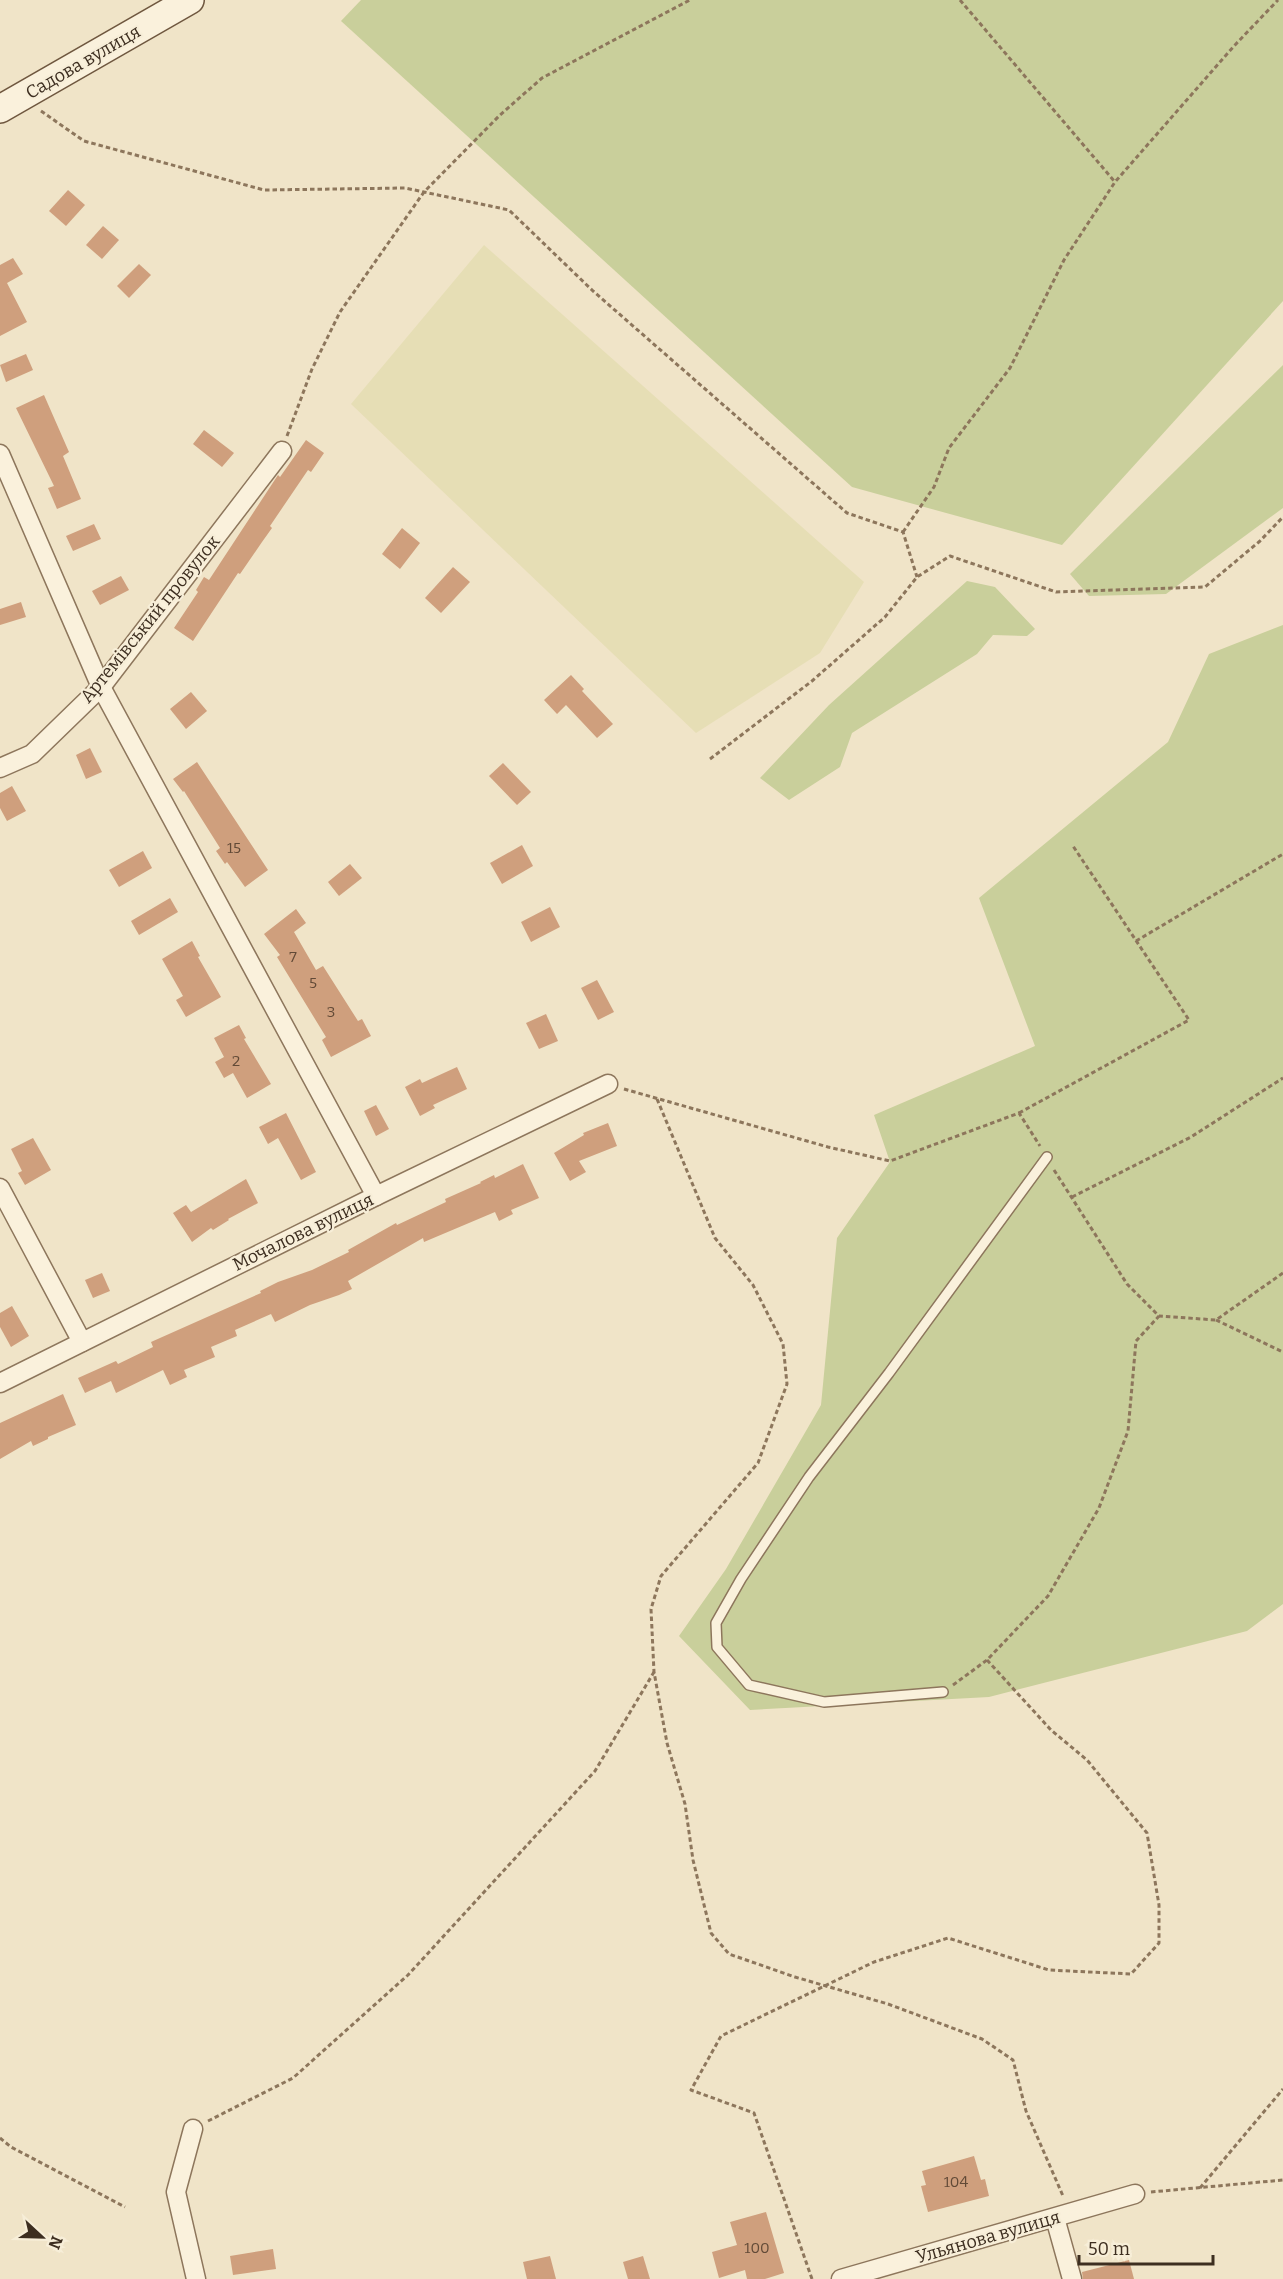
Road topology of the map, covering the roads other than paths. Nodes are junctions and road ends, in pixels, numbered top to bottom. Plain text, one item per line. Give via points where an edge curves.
1 (190, 0) edge
2 (11, 103) edge
3 (282, 451) road end
4 (0, 454) edge
5 (101, 687) junction
6 (0, 768) edge
7 (608, 1084) road end
8 (1047, 1157) road end
9 (0, 1188) edge
10 (376, 1196) junction
11 (82, 1342) junction
12 (0, 1383) edge
13 (943, 1692) road end
14 (193, 2129) road end
15 (1135, 2194) road end
16 (1055, 2218) junction
17 (196, 2279) edge
18 (841, 2279) edge
19 (1072, 2279) edge

1 - 2 street, Садова вулиця
3 - 5 street, Артемівський провулок
4 - 5 street
5 - 6 street, Артемівський провулок via 32,754
5 - 10 street
7 - 10 street, Мочалова вулиця
8 - 13 lane via 809,1477 716,1623 717,1647 748,1685 824,1702
9 - 11 street
10 - 11 street, Мочалова вулиця
11 - 12 street, Мочалова вулиця
14 - 17 street via 176,2192
15 - 16 street, Ульянова вулиця
16 - 18 street, Ульянова вулиця
16 - 19 street

